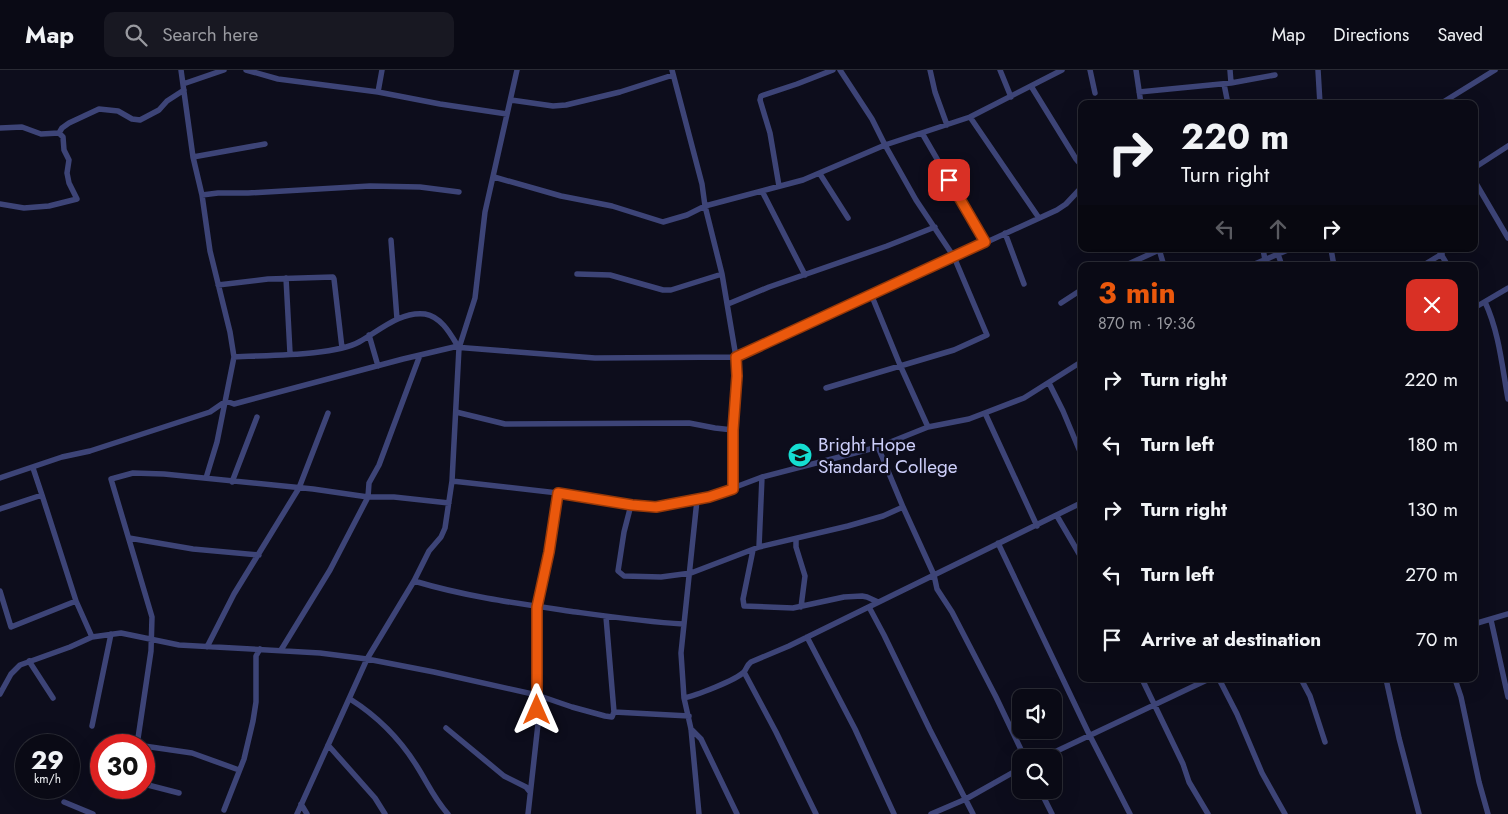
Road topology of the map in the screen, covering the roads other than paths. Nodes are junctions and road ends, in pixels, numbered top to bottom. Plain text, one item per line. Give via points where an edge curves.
1 (181, 70) edge
2 (224, 70) edge
3 (246, 70) edge
4 (382, 70) edge
5 (517, 70) edge
6 (833, 70) edge
7 (840, 70) edge
8 (930, 70) edge
9 (1000, 70) edge
10 (1062, 70) edge
11 (1090, 70) edge
12 (1136, 70) edge
13 (1230, 70) edge
14 (1318, 70) edge
15 (1495, 70) edge
16 (672, 72) edge
17 (1275, 75) dead end
18 (1231, 83) junction
19 (1224, 84) junction
20 (1031, 86) junction
21 (183, 87) junction
22 (378, 92) junction
23 (1139, 92) junction
24 (1095, 93) dead end
25 (1011, 97) junction
26 (511, 100) junction
27 (1141, 100) edge
28 (1227, 100) edge
29 (1320, 100) edge
30 (1446, 100) edge
31 (507, 114) junction
32 (970, 117) junction
33 (947, 125) junction
34 (0, 128) edge
35 (60, 133) junction
36 (922, 134) junction
37 (265, 144) dead end
38 (885, 145) junction
39 (1508, 146) edge
40 (193, 157) junction
41 (1078, 161) edge
42 (1478, 165) edge
43 (820, 174) junction
44 (494, 177) junction
45 (779, 186) junction
46 (1478, 187) edge
47 (762, 191) junction
48 (1078, 191) edge
49 (459, 192) dead end
50 (202, 195) junction
51 (0, 204) edge
52 (705, 206) junction
53 (848, 218) dead end
54 (1038, 218) junction
55 (935, 227) junction
56 (1005, 233) junction
57 (1508, 238) edge
58 (391, 240) dead end
59 (985, 242) junction
60 (1155, 252) edge
61 (1264, 252) edge
62 (1283, 252) edge
63 (1440, 252) edge
64 (1278, 254) junction
65 (954, 257) junction
66 (1266, 260) junction
67 (1133, 262) edge
68 (1261, 262) edge
69 (1281, 262) edge
70 (1427, 262) edge
71 (577, 274) dead end
72 (722, 274) junction
73 (805, 276) junction
74 (286, 278) junction
75 (1024, 284) dead end
76 (218, 285) junction
77 (1508, 288) edge
78 (1078, 292) edge
79 (871, 294) junction
80 (1485, 302) junction
81 (1061, 303) dead end
82 (728, 304) junction
83 (1478, 306) edge
84 (397, 319) junction
85 (369, 335) junction
86 (342, 348) junction
87 (459, 348) junction
88 (290, 353) junction
89 (420, 354) junction
90 (234, 357) junction
91 (736, 357) junction
92 (1078, 364) edge
93 (900, 365) junction
94 (378, 366) junction
95 (1049, 384) junction
96 (826, 388) dead end
97 (1508, 399) edge
98 (226, 401) junction
99 (456, 412) junction
100 (328, 414) dead end
101 (985, 414) junction
102 (257, 417) dead end
103 (928, 427) junction
104 (733, 430) junction
105 (878, 447) junction
106 (1078, 447) edge
107 (33, 468) junction
108 (0, 478) edge
109 (206, 478) junction
110 (762, 478) junction
111 (452, 481) junction
112 (232, 482) junction
113 (299, 488) junction
114 (733, 489) junction
115 (558, 493) junction
116 (42, 495) junction
117 (368, 497) junction
118 (697, 500) junction
119 (449, 503) junction
120 (632, 505) junction
121 (1078, 505) edge
122 (903, 507) junction
123 (0, 509) edge
124 (1057, 516) junction
125 (1037, 526) junction
126 (129, 538) junction
127 (796, 539) junction
128 (783, 542) junction
129 (998, 543) junction
130 (759, 547) junction
131 (796, 547) junction
132 (753, 550) junction
133 (1078, 552) edge
134 (259, 555) junction
135 (691, 572) junction
136 (934, 575) junction
137 (414, 581) junction
138 (0, 591) edge
139 (76, 601) junction
140 (878, 602) junction
141 (537, 607) junction
142 (801, 607) junction
143 (869, 607) junction
144 (1508, 614) edge
145 (606, 617) junction
146 (1491, 620) junction
147 (1478, 623) edge
148 (683, 624) junction
149 (110, 634) junction
150 (92, 637) junction
151 (807, 637) junction
152 (152, 639) junction
153 (207, 647) junction
154 (252, 649) junction
155 (260, 649) junction
156 (281, 650) junction
157 (256, 656) junction
158 (367, 659) junction
159 (29, 661) junction
160 (744, 672) junction
161 (1143, 682) edge
162 (1203, 682) edge
163 (1221, 682) edge
164 (1303, 682) edge
165 (1387, 682) edge
166 (1457, 682) edge
167 (0, 694) edge
168 (537, 696) junction
169 (1508, 697) edge
170 (53, 698) dead end
171 (684, 698) junction
172 (350, 699) junction
173 (1154, 705) junction
174 (614, 712) junction
175 (689, 716) junction
176 (92, 726) dead end
177 (446, 728) dead end
178 (691, 729) junction
179 (140, 734) edge
180 (1089, 734) junction
181 (1326, 742) dead end
182 (328, 745) junction
183 (155, 748) edge
184 (1021, 749) edge
185 (1060, 749) edge
186 (239, 770) junction
187 (1012, 773) edge
188 (155, 787) edge
189 (529, 788) junction
190 (180, 793) dead end
191 (966, 798) junction
192 (1044, 799) edge
193 (64, 802) dead end
194 (301, 804) junction
195 (224, 810) dead end
196 (93, 814) edge
197 (296, 814) edge
198 (307, 814) edge
199 (385, 814) edge
200 (448, 814) edge
201 (528, 814) edge
202 (699, 814) edge
203 (737, 814) edge
204 (816, 814) edge
205 (894, 814) edge
206 (931, 814) edge
207 (974, 814) edge
208 (1052, 814) edge
209 (1130, 814) edge
210 (1208, 814) edge
211 (1285, 814) edge
212 (1419, 814) edge
213 (1488, 814) edge

1 - 21 street
2 - 21 street
3 - 22 street via 278,79
4 - 22 street
5 - 26 street
6 - 45 street via 761,96
7 - 38 street via 872,118
8 - 33 street
9 - 25 street
10 - 20 street
11 - 24 street
12 - 23 street
13 - 18 street
14 - 29 street
15 - 30 street
16 - 26 street via 620,92 566,105
16 - 52 street
17 - 18 street
18 - 19 street
19 - 23 street
19 - 28 street
20 - 25 street
20 - 41 street
21 - 35 street via 159,110 140,120 118,111 99,109 69,123
21 - 40 street
22 - 31 street
23 - 27 street
25 - 32 street
26 - 31 street
31 - 44 street
32 - 33 street
32 - 54 street
33 - 36 street
34 - 35 street via 22,127 41,134
35 - 51 street via 69,160 69,183 77,199 24,208
36 - 38 street
36 - 59 street
37 - 40 street
38 - 43 street
38 - 55 street
39 - 42 street
40 - 50 street
43 - 45 street
43 - 53 street
44 - 52 street via 664,222
44 - 87 street via 485,212 475,298
45 - 47 street
46 - 57 street
47 - 52 street
47 - 73 street
48 - 54 street via 1066,204
49 - 50 street via 370,186
50 - 76 street
52 - 72 street
54 - 56 street
55 - 65 street
55 - 73 street
56 - 59 street
56 - 75 street
58 - 84 street
59 - 65 street
60 - 67 street
61 - 66 street
62 - 64 street
63 - 70 street
64 - 66 street
64 - 69 street
65 - 79 street
65 - 93 street via 987,335 954,350
66 - 68 street
71 - 72 street via 610,275 663,290
72 - 82 street
73 - 82 street
74 - 76 street
74 - 86 street via 333,277
74 - 88 street
76 - 90 street
77 - 80 street
78 - 81 street
79 - 91 street
79 - 93 street
80 - 83 street
80 - 97 street via 1496,334
82 - 91 street
84 - 85 street
84 - 87 street via 411,315 434,316
85 - 86 street
85 - 94 street
86 - 88 street
87 - 89 street
87 - 91 street via 595,358
87 - 99 street
88 - 90 street
89 - 94 street
89 - 117 street via 369,483
90 - 98 street
91 - 104 street
92 - 95 street
93 - 96 street
93 - 103 street
94 - 98 street via 234,404
95 - 101 street
95 - 106 street
98 - 107 street via 210,412
98 - 109 street
99 - 104 street via 506,424 689,422
99 - 111 street
100 - 113 street
101 - 103 street
101 - 125 street
102 - 112 street
103 - 105 street
104 - 114 street
105 - 110 street
105 - 122 street
107 - 108 street
107 - 116 street
109 - 112 street
109 - 126 street via 133,473 111,480
110 - 114 street
110 - 130 street
111 - 115 street
111 - 119 street
112 - 113 street
113 - 117 street
113 - 134 street
114 - 118 street
115 - 120 street
115 - 141 street
116 - 123 street
116 - 139 street
117 - 119 street
117 - 156 street via 330,570
118 - 120 street via 656,507
118 - 135 street
119 - 137 street via 443,533 429,551
120 - 135 street via 618,571 624,576
121 - 124 street
122 - 127 street via 883,516
122 - 136 street
124 - 125 street
124 - 133 street
125 - 129 street
126 - 134 street via 193,549
126 - 152 street via 152,618
127 - 128 street
127 - 131 street
128 - 130 street
128 - 131 street
129 - 136 street
129 - 180 street
130 - 132 street
131 - 142 street via 805,576
132 - 135 street
132 - 142 street via 744,606
134 - 153 street via 234,594
135 - 148 street
136 - 140 street
136 - 184 street via 938,589
137 - 141 street via 448,592
137 - 158 street
138 - 139 street via 11,628
139 - 150 street
140 - 142 street via 856,596
140 - 143 street
141 - 145 street
141 - 168 street
143 - 151 street
143 - 191 street
144 - 146 street
145 - 148 street
145 - 174 street
146 - 147 street
146 - 169 street
148 - 171 street
149 - 150 street
149 - 152 street
149 - 176 street
150 - 159 street
151 - 160 street via 751,662
151 - 205 street
152 - 153 street
152 - 179 street
153 - 154 street
154 - 155 street
154 - 157 street
155 - 156 street
155 - 157 street
156 - 158 street
157 - 186 street via 256,702
158 - 168 street
158 - 172 street
159 - 167 street via 16,668
159 - 170 street
160 - 171 street
160 - 204 street
161 - 173 street
162 - 173 street
163 - 211 street via 1262,773
164 - 181 street
165 - 212 street
166 - 213 street
168 - 174 street via 605,716 612,717
168 - 189 street via 538,724
171 - 175 street
172 - 182 street
172 - 200 street via 402,744 437,802
173 - 180 street
173 - 210 street via 1189,782
174 - 175 street
175 - 178 street
177 - 189 street via 504,776
178 - 202 street
178 - 203 street via 701,739
180 - 185 street
180 - 209 street
182 - 194 street
182 - 199 street
183 - 186 street via 192,753
186 - 195 street
187 - 191 street
188 - 190 street
189 - 201 street
191 - 206 street
191 - 207 street
192 - 208 street
193 - 196 street
194 - 197 street
194 - 198 street

